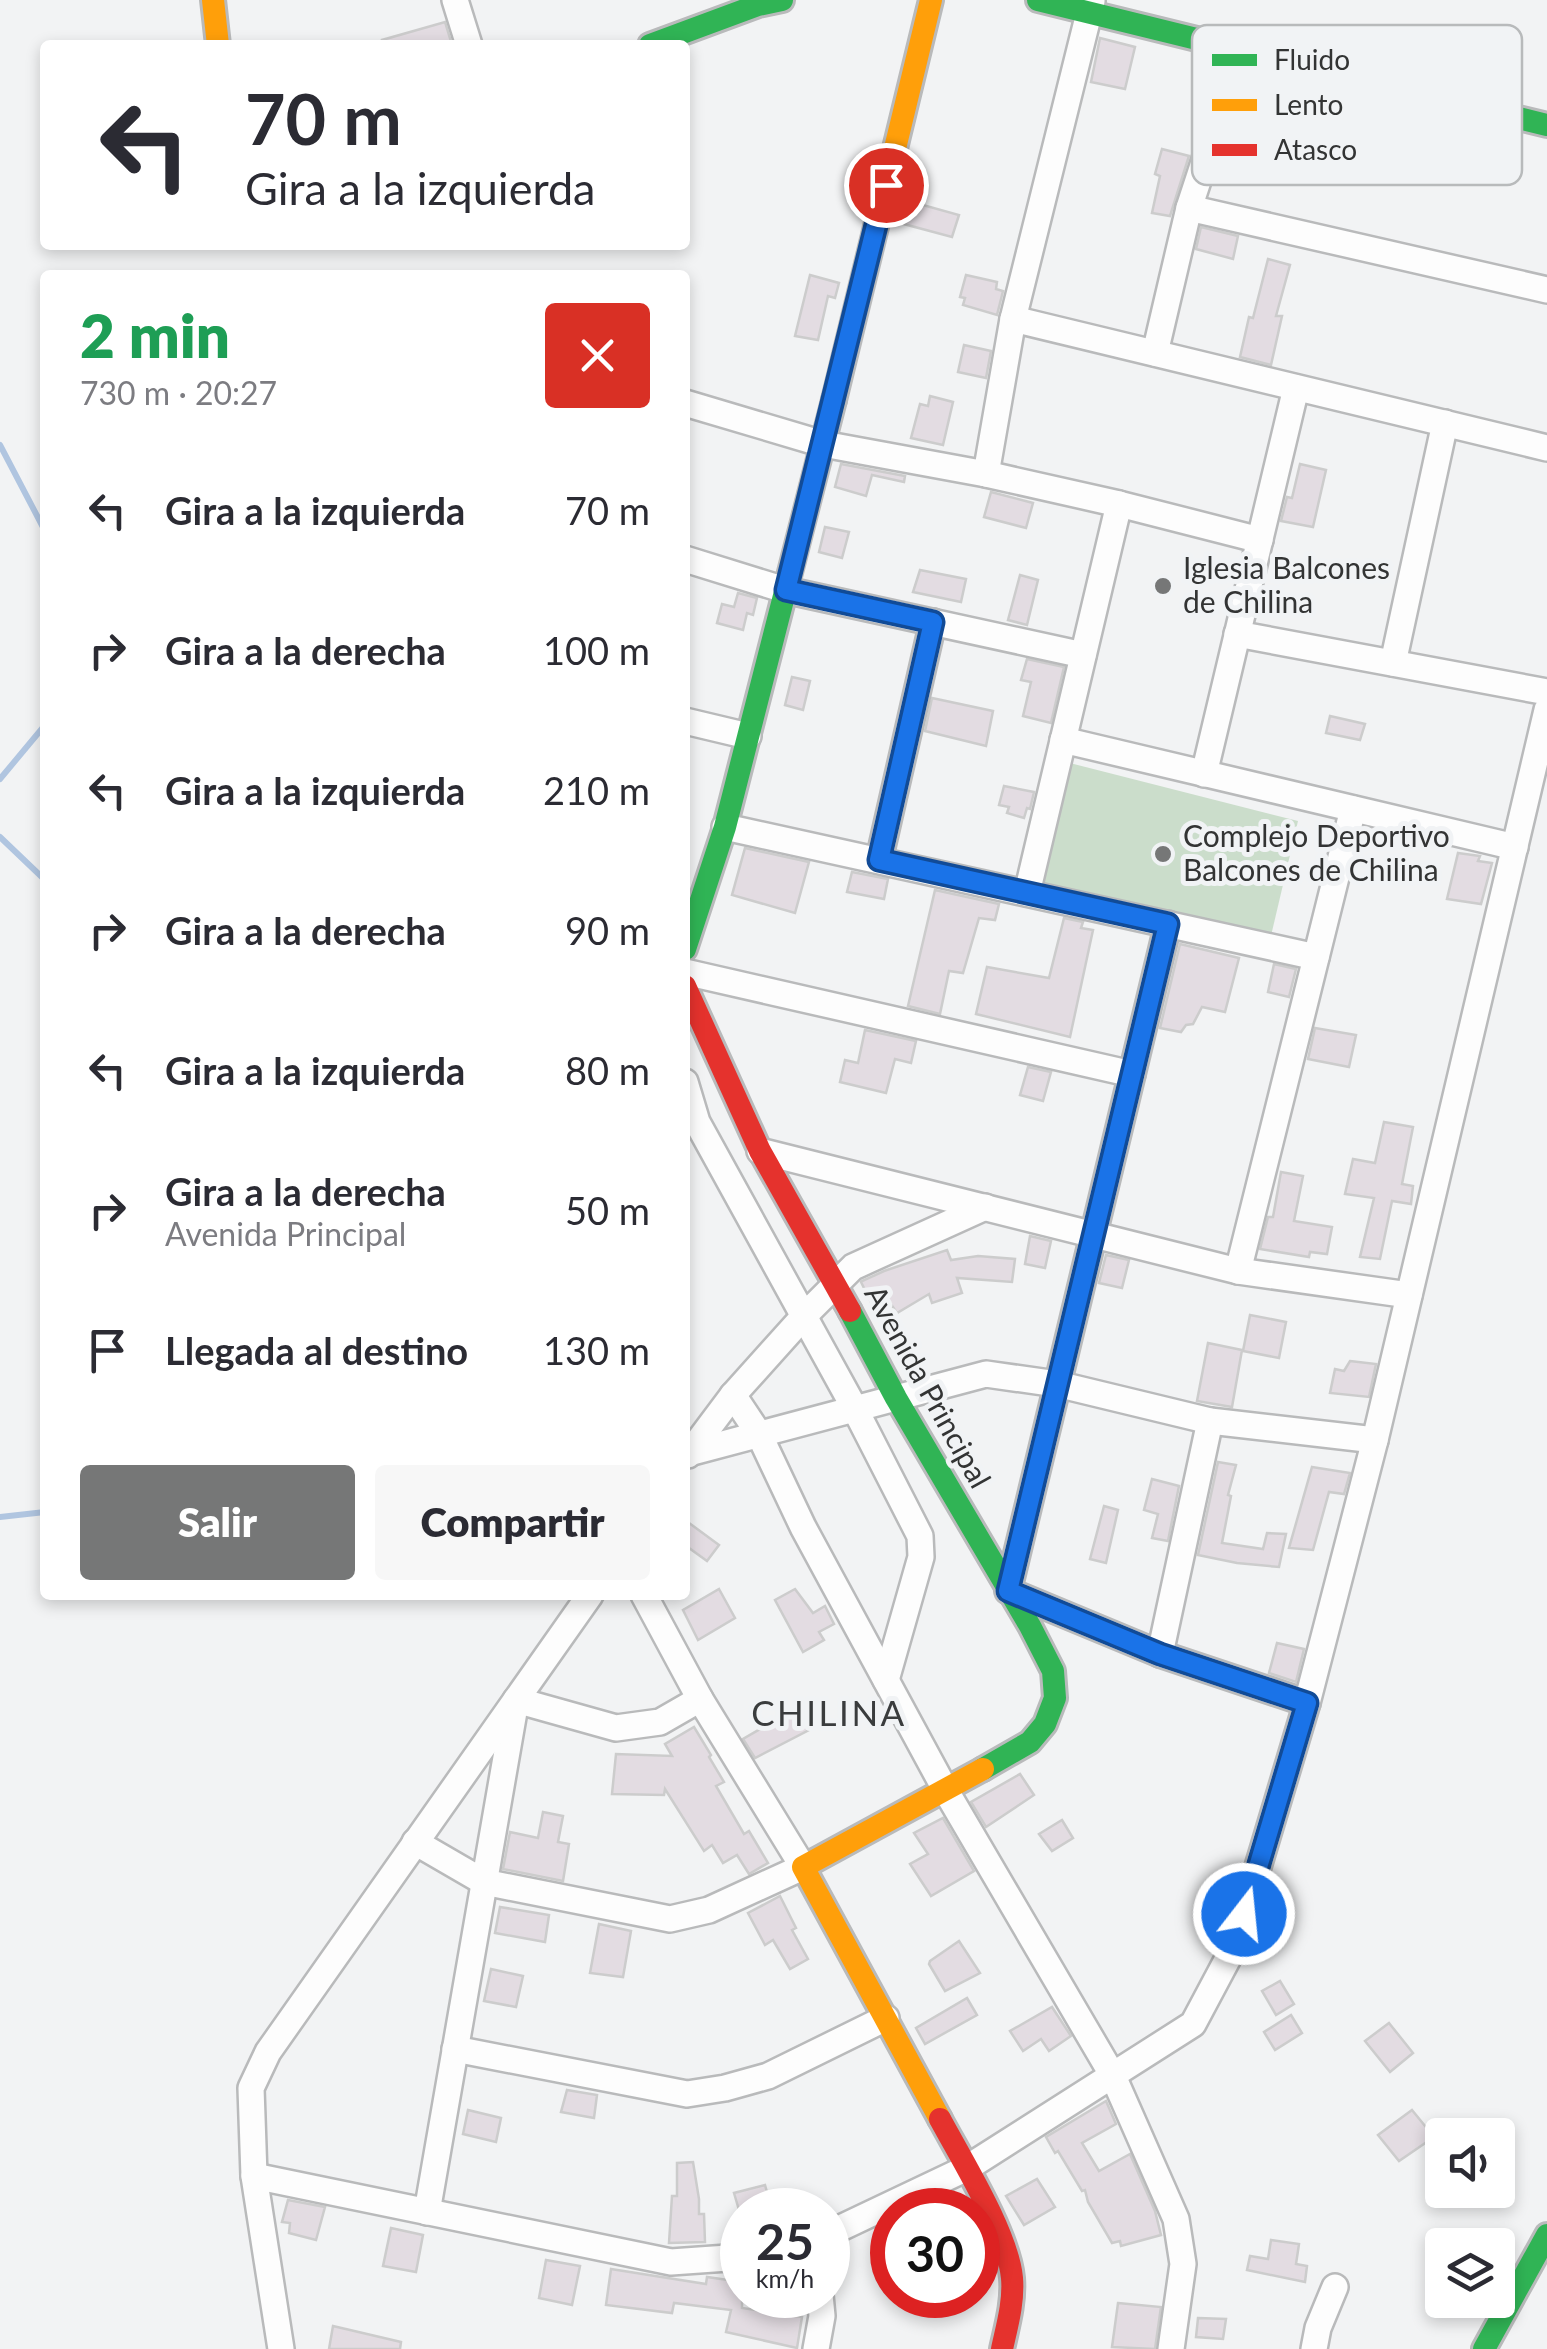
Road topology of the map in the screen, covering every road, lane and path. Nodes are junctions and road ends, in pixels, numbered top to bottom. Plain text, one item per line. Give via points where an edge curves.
1 (213, 0) edge
2 (455, 0) edge
3 (931, 0) edge
4 (1038, 0) edge
5 (767, 2) edge
6 (1091, 6) edge
7 (1192, 36) edge
8 (217, 40) edge
9 (467, 40) edge
10 (664, 40) edge
11 (1522, 118) edge
12 (1547, 124) edge
13 (1197, 185) edge
14 (1189, 208) junction
15 (1547, 290) edge
16 (1013, 319) junction
17 (1155, 353) junction
18 (1296, 388) junction
19 (690, 404) edge
20 (1445, 424) junction
21 (823, 444) junction
22 (1547, 448) edge
23 (986, 474) junction
24 (1119, 504) junction
25 (1260, 540) junction
26 (690, 561) edge
27 (786, 590) junction
28 (933, 622) junction
29 (1237, 634) junction
30 (1083, 655) junction
31 (1393, 663) junction
32 (1547, 692) edge
33 (1547, 710) edge
34 (690, 722) edge
35 (748, 736) junction
36 (1063, 740) junction
37 (1204, 774) junction
38 (1353, 809) junction
39 (726, 826) junction
40 (1515, 847) junction
41 (879, 860) junction
42 (1027, 893) junction
43 (1168, 924) junction
44 (690, 934) edge
45 (1316, 957) junction
46 (690, 973) edge
47 (690, 997) edge
48 (1132, 1074) junction
49 (690, 1099) edge
50 (760, 1151) junction
51 (985, 1207) junction
52 (1093, 1234) junction
53 (1238, 1271) junction
54 (836, 1284) junction
55 (1409, 1295) junction
56 (804, 1316) junction
57 (1058, 1384) junction
58 (733, 1395) junction
59 (896, 1398) junction
60 (855, 1409) junction
61 (1210, 1420) junction
62 (759, 1434) junction
63 (1375, 1440) junction
64 (690, 1452) edge
65 (690, 1455) edge
66 (1008, 1591) junction
67 (586, 1600) edge
68 (647, 1600) edge
69 (1160, 1654) junction
70 (886, 1680) junction
71 (700, 1699) junction
72 (516, 1700) junction
73 (1307, 1703) junction
74 (946, 1791) junction
75 (416, 1842) junction
76 (803, 1867) junction
77 (484, 1882) junction
78 (886, 2018) junction
79 (455, 2049) junction
80 (1113, 2076) junction
81 (967, 2168) junction
82 (254, 2176) junction
83 (427, 2212) junction
84 (850, 2224) edge
85 (1547, 2234) edge
86 (720, 2259) edge
87 (1335, 2287) dead end
88 (822, 2318) edge
89 (281, 2349) edge
90 (816, 2349) edge
91 (1002, 2349) edge
92 (1171, 2349) edge
93 (1314, 2349) edge
94 (1484, 2349) edge

1 - 8 street
2 - 9 street
3 - 21 street
4 - 6 street
5 - 10 street
6 - 7 street
6 - 16 street
11 - 12 street
13 - 14 street
14 - 15 street
14 - 17 street
16 - 17 street
16 - 23 street
17 - 18 street
18 - 20 street
18 - 25 street
19 - 21 street
20 - 22 street
20 - 31 street
21 - 23 street
21 - 27 street
23 - 24 street
24 - 25 street
24 - 30 street
25 - 29 street
26 - 27 street
27 - 28 street
27 - 35 street
28 - 30 street
28 - 41 street
29 - 31 street
29 - 37 street
30 - 36 street
31 - 32 street
33 - 40 street
34 - 35 street
35 - 39 street
36 - 37 street
36 - 42 street
37 - 38 street
38 - 40 street
38 - 45 street
39 - 41 street
39 - 44 street
40 - 55 street
41 - 42 street
42 - 43 street
43 - 45 street
43 - 48 street
45 - 53 street
46 - 48 street
47 - 50 street, Avenida Principal
48 - 52 street
49 - 56 street
50 - 51 street
50 - 54 street, Avenida Principal
51 - 52 street
51 - 54 street via 853,1268
52 - 53 street
52 - 57 street
53 - 55 street
54 - 56 street
54 - 59 street, Avenida Principal
55 - 63 street
56 - 58 street
56 - 60 street
57 - 59 street via 986,1374
57 - 61 street
57 - 66 street
58 - 62 street
58 - 64 street
59 - 60 street
59 - 66 street, Avenida Principal
60 - 62 street
60 - 70 street via 920,1536 922,1557
61 - 63 street
61 - 69 street
62 - 65 street
62 - 70 street
63 - 73 street
66 - 69 street
66 - 74 street, Avenida Principal via 1053,1671 1055,1698 1030,1742
67 - 72 street
68 - 71 street
69 - 73 street
70 - 74 street
71 - 72 street via 660,1722 616,1728
71 - 76 street
72 - 75 street
72 - 77 street
73 - 80 street via 1234,1947 1193,2024
74 - 76 street, Avenida Principal
74 - 80 street
75 - 77 street
75 - 82 street via 268,2052 251,2088
76 - 77 street via 709,1910 670,1919
76 - 78 street
77 - 79 street
78 - 79 street via 768,2076 688,2094
78 - 81 street
79 - 83 street
80 - 81 street
80 - 92 street via 1176,2219 1183,2264
81 - 84 street
81 - 91 street via 1012,2275
82 - 83 street
82 - 89 street
83 - 86 street via 671,2262
85 - 94 street
87 - 93 street
88 - 90 street

